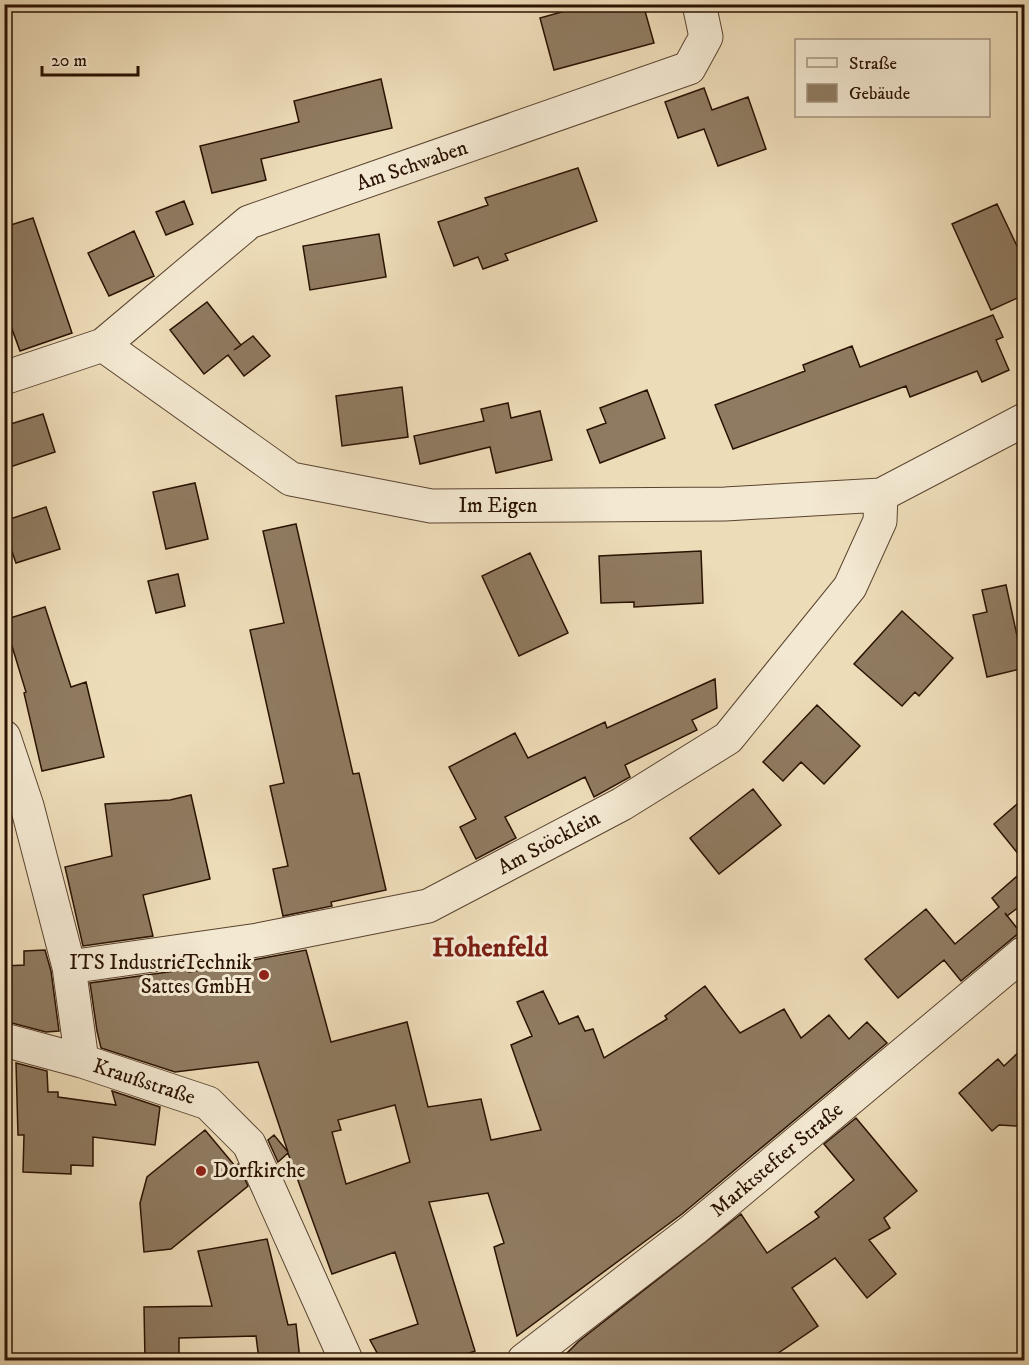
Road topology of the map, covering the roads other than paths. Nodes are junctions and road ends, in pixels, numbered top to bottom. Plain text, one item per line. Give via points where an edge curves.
1 (699, 4) edge
2 (103, 345) junction
3 (4, 378) edge
4 (1024, 420) edge
5 (881, 495) junction
6 (4, 737) edge
7 (1024, 953) edge
8 (69, 967) junction
9 (4, 1040) edge
10 (82, 1061) junction
11 (346, 1360) edge
12 (524, 1360) edge

1 - 2 street, Am Schwaben via 706,37 689,68 249,222
2 - 3 street
2 - 5 street, Im Eigen via 291,479 372,495 443,506 725,504
4 - 5 street, Im Eigen
5 - 8 street, Am Stöcklein via 880,521 850,587 728,738 622,804 429,906 258,940
6 - 8 street via 27,806
7 - 12 street, Marktstefter Straße via 694,1229
8 - 10 street
9 - 10 street, Kraußstraße
10 - 11 street, Kraußstraße via 208,1103 249,1144

